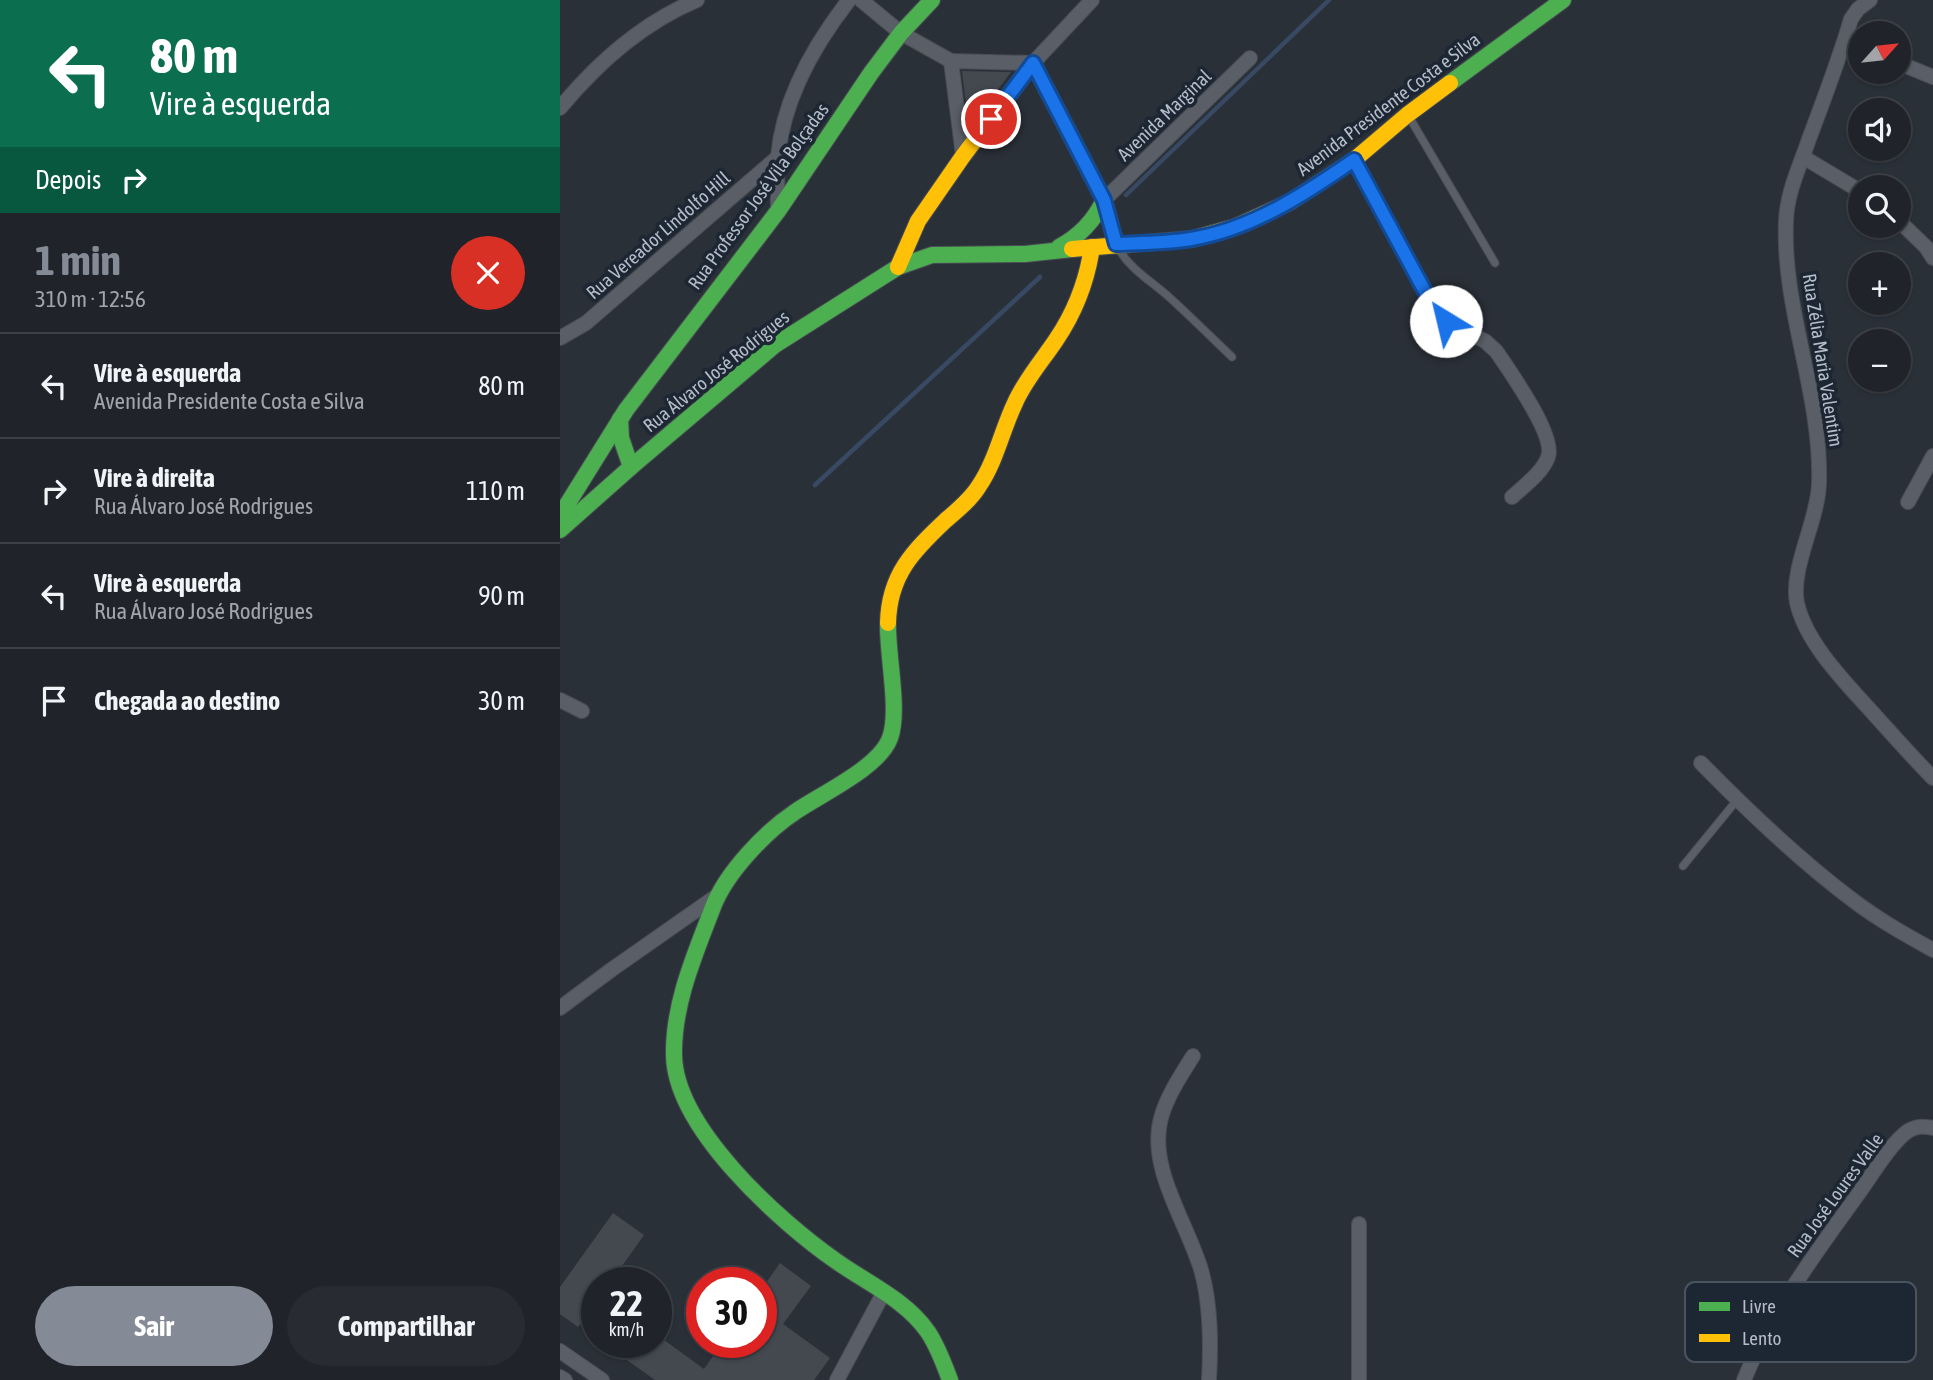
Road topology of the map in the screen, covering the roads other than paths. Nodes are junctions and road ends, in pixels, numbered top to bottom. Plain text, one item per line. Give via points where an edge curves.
1 (697, 0) edge
2 (849, 0) edge
3 (861, 0) edge
4 (932, 0) edge
5 (1093, 0) edge
6 (1563, 0) edge
7 (1870, 0) edge
8 (901, 33) junction
9 (1843, 45) junction
10 (1848, 46) edge
11 (1250, 58) dead end
12 (951, 61) junction
13 (1033, 63) junction
14 (1911, 68) edge
15 (1933, 77) edge
16 (560, 108) edge
17 (1407, 115) junction
18 (963, 156) junction
19 (778, 157) junction
20 (1803, 157) junction
21 (1354, 160) junction
22 (1848, 184) edge
23 (1104, 200) junction
24 (778, 211) junction
25 (918, 222) junction
26 (1911, 233) edge
27 (1116, 244) junction
28 (1092, 247) junction
29 (1045, 252) junction
30 (932, 255) junction
31 (1933, 258) edge
32 (1495, 263) dead end
33 (898, 267) junction
34 (560, 338) edge
35 (1232, 357) dead end
36 (620, 419) junction
37 (1933, 456) edge
38 (631, 467) junction
39 (1512, 497) dead end
40 (1908, 502) dead end
41 (560, 516) edge
42 (560, 530) edge
43 (560, 699) edge
44 (582, 712) dead end
45 (1701, 763) dead end
46 (1933, 778) edge
47 (1737, 800) junction
48 (1683, 866) dead end
49 (718, 895) junction
50 (1933, 949) edge
51 (560, 1009) edge
52 (1192, 1056) dead end
53 (1933, 1128) edge
54 (1359, 1223) dead end
55 (1798, 1282) edge
56 (884, 1292) junction
57 (560, 1351) edge
58 (1753, 1362) edge
59 (560, 1377) edge
60 (565, 1380) edge
61 (602, 1380) edge
62 (837, 1380) edge
63 (950, 1380) edge
64 (1209, 1380) edge
65 (1359, 1380) edge
66 (1744, 1380) edge

1 - 16 street via 645,27 580,83
2 - 19 street via 828,26 793,93
3 - 8 street
4 - 8 street, Rua Professor José Vila Bolçadas
5 - 13 street
6 - 17 street, Avenida Presidente Costa e Silva
7 - 9 street, Rua Zélia Maria Valentim via 1858,9
8 - 12 street
8 - 24 street, Rua Professor José Vila Bolçadas
9 - 10 street
9 - 20 street, Rua Zélia Maria Valentim
11 - 23 street, Avenida Marginal
12 - 13 street
12 - 18 street
13 - 18 street
13 - 23 street
14 - 15 street
17 - 21 street, Avenida Presidente Costa e Silva
17 - 32 lane
18 - 25 street
19 - 24 street
19 - 34 street, Rua Vereador Lindolfo Hill via 586,323
20 - 22 street
20 - 46 street, Rua Zélia Maria Valentim via 1786,219 1787,257 1813,400 1819,487 1798,572 1797,602 1806,627 1826,658
21 - 27 street, Avenida Presidente Costa e Silva via 1290,202 1235,227 1192,239
21 - 39 street via 1435,309 1446,321 1496,351 1543,428 1549,443 1547,461
23 - 27 street
23 - 29 street via 1098,215 1075,239
24 - 36 street, Rua Professor José Vila Bolçadas
25 - 30 street via 918,233
25 - 33 street
26 - 31 street
27 - 28 street, Avenida Presidente Costa e Silva
27 - 35 lane via 1131,266
28 - 29 street, Avenida Presidente Costa e Silva
28 - 49 street via 1072,310 1023,386 983,480 904,563 894,583 889,610 893,723 884,750 785,819
29 - 30 street, Avenida Presidente Costa e Silva
30 - 33 street, Avenida Presidente Costa e Silva
33 - 38 street, Rua Álvaro José Rodrigues via 775,345
36 - 38 street via 621,443
36 - 41 street, Rua Professor José Vila Bolçadas
37 - 40 street
38 - 42 street, Rua Álvaro José Rodrigues
43 - 44 street
45 - 47 street
47 - 48 lane
47 - 50 street via 1856,903
49 - 51 street
49 - 56 street via 692,961 674,1043 676,1072 687,1104 710,1140 753,1190 833,1259
52 - 64 street via 1160,1119 1158,1152 1202,1272 1210,1315
53 - 55 street, Rua José Loures Valle via 1922,1125 1901,1136
54 - 65 street
56 - 62 street
56 - 63 street via 918,1320 940,1353
57 - 61 street
58 - 66 street, Rua José Loures Valle
59 - 60 street

